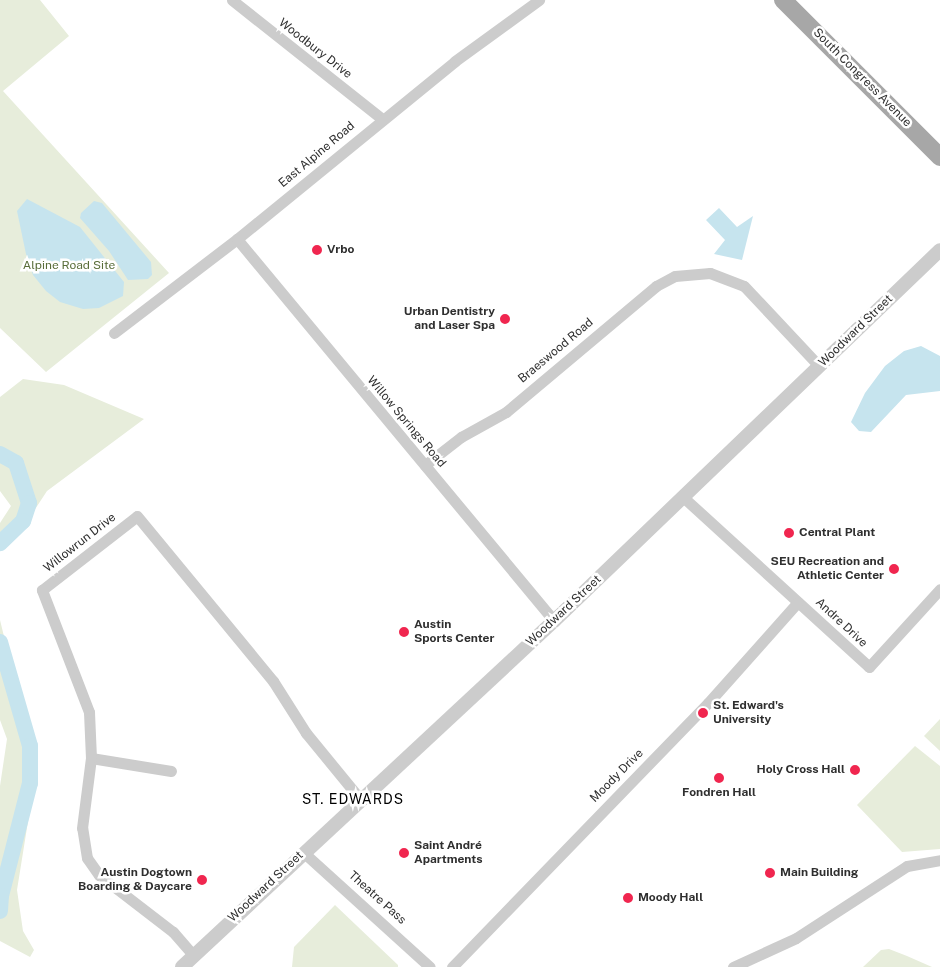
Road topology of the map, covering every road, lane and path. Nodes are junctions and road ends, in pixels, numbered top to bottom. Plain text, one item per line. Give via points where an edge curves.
1 (232, 0) edge
2 (539, 0) edge
3 (791, 3) edge
4 (382, 119) junction
5 (940, 157) edge
6 (237, 239) junction
7 (940, 250) edge
8 (114, 333) dead end
9 (819, 366) junction
10 (425, 465) junction
11 (682, 498) junction
12 (940, 589) edge
13 (798, 602) junction
14 (554, 621) junction
15 (91, 758) junction
16 (171, 771) dead end
17 (360, 798) junction
18 (304, 852) junction
19 (940, 860) edge
20 (194, 956) junction
21 (182, 967) edge
22 (430, 967) edge
23 (452, 967) edge
24 (733, 967) edge

1 - 4 street, Woodbury Drive
2 - 4 street, East Alpine Road
3 - 5 main road, South Congress Avenue
4 - 6 street, East Alpine Road
6 - 8 street, East Alpine Road
6 - 10 street, Willow Springs Road
7 - 9 street, Woodward Street
9 - 10 street, Braeswood Road via 744,286 710,273 675,276 656,286 506,412 461,437
9 - 11 street, Woodward Street
10 - 14 street, Willow Springs Road
11 - 13 street, Andre Drive
11 - 14 street, Woodward Street
12 - 13 street, Andre Drive via 869,667
13 - 23 street, Moody Drive via 708,703
14 - 17 street, Woodward Street
15 - 16 street
15 - 17 street, Willowrun Drive via 89,712 42,590 137,516 273,681 306,733
15 - 20 street, Willowrun Drive via 82,828 88,858 99,875 173,932
17 - 18 street, Woodward Street
18 - 20 street, Woodward Street
18 - 22 street, Theatre Pass
19 - 24 street via 907,866 796,938
20 - 21 street, Woodward Street

